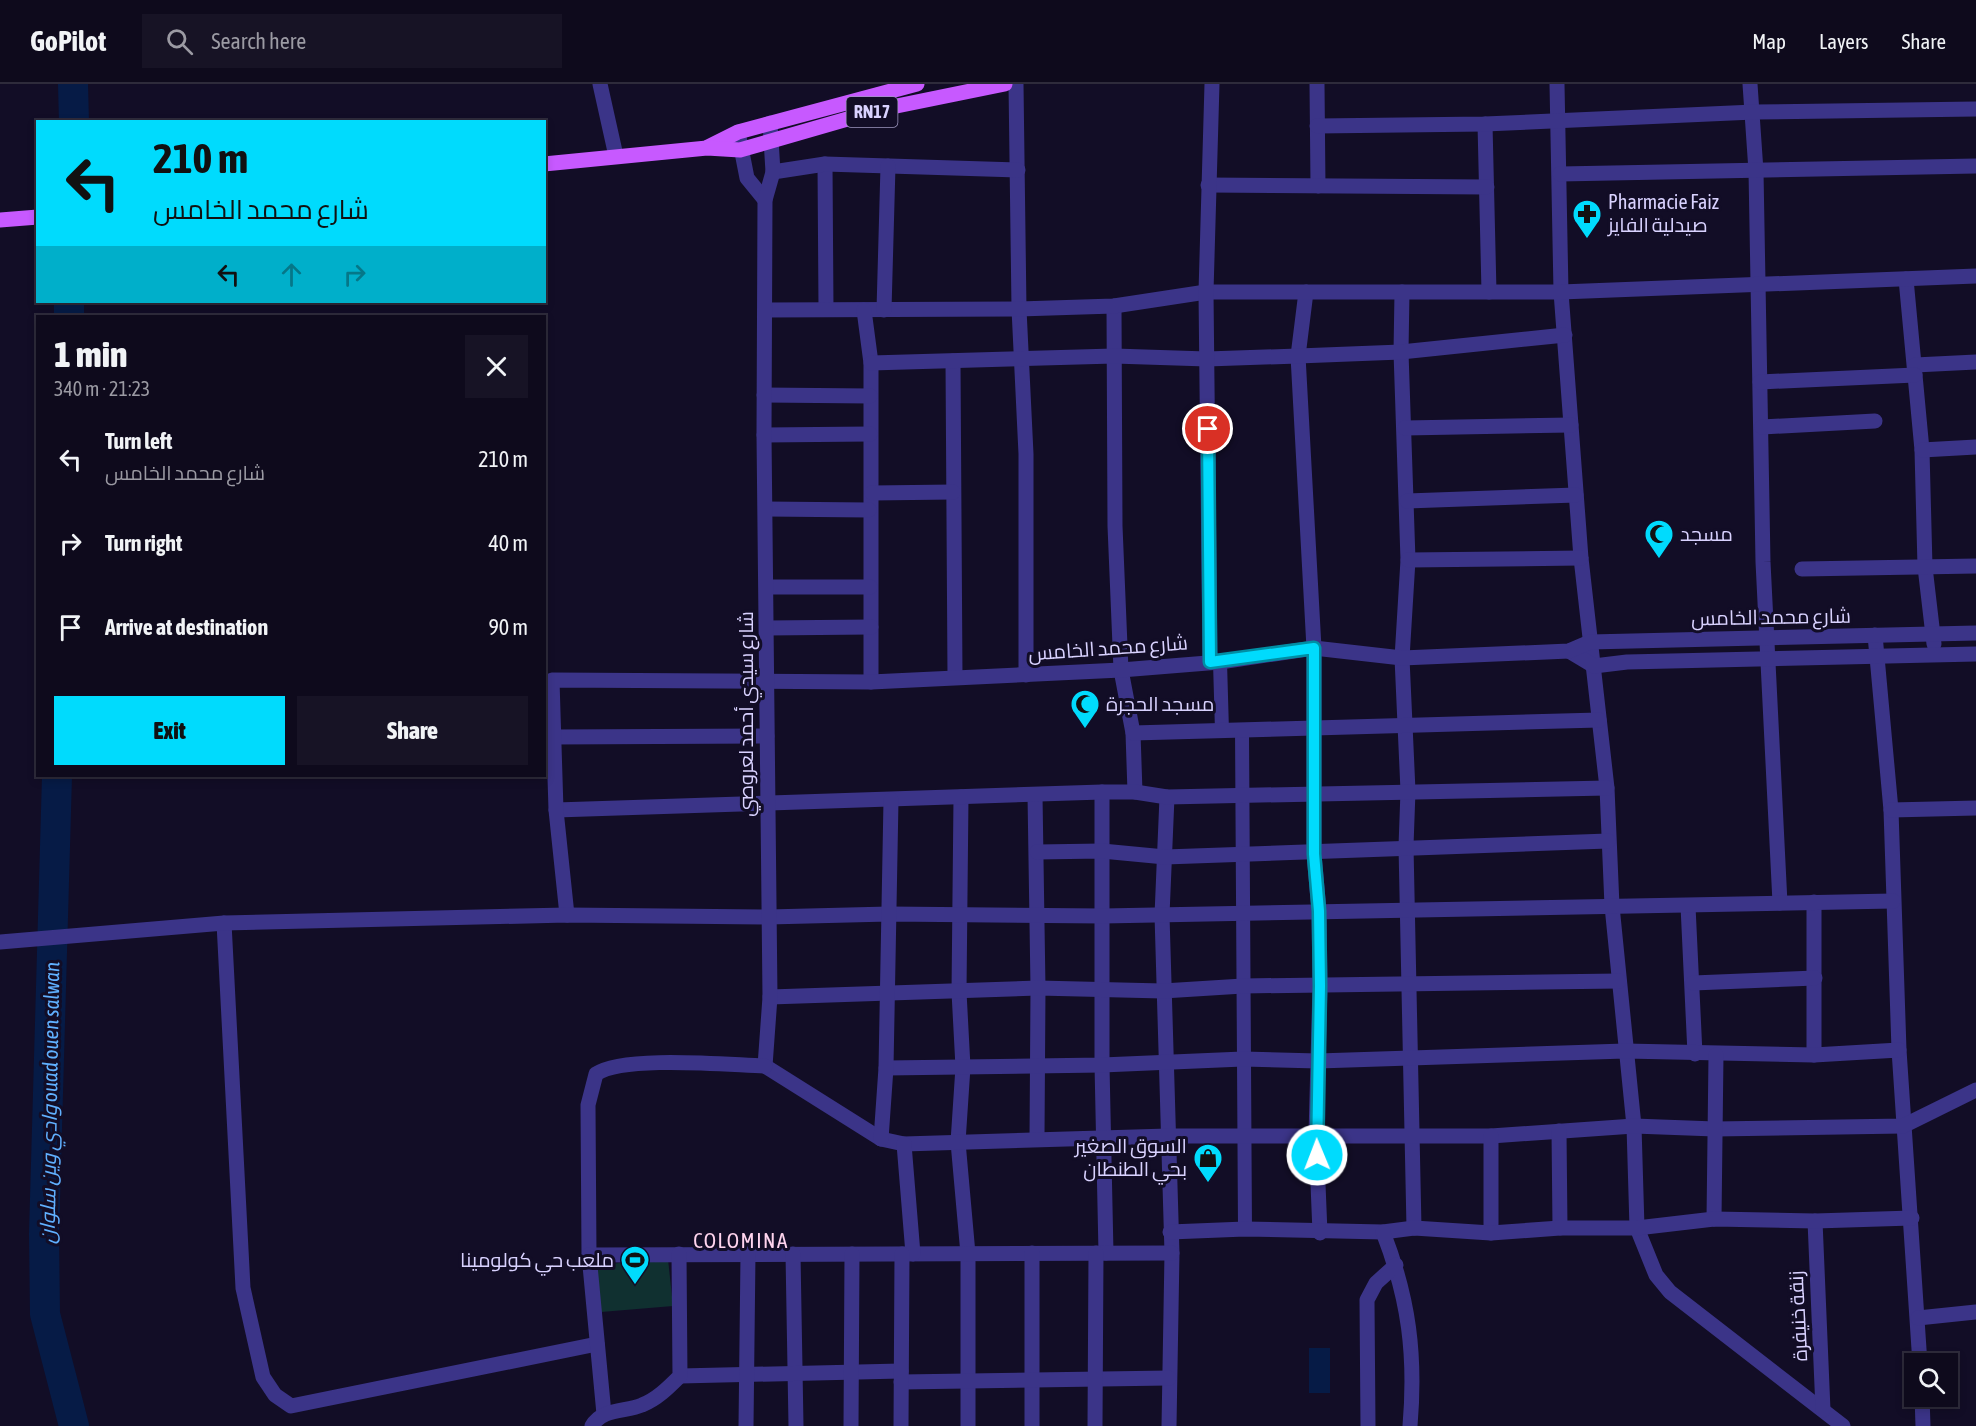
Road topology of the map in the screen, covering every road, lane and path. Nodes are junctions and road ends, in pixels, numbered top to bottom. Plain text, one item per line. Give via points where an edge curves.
1 (600, 84) edge
2 (917, 84) edge
3 (1005, 84) edge
4 (1016, 84) edge
5 (1212, 84) edge
6 (1317, 84) edge
7 (1557, 84) edge
8 (1750, 84) edge
9 (1976, 109) edge
10 (1754, 112) junction
11 (1558, 119) junction
12 (770, 123) junction
13 (1485, 124) junction
14 (1317, 126) junction
15 (738, 132) junction
16 (773, 140) junction
17 (707, 148) junction
18 (740, 150) junction
19 (616, 156) junction
20 (546, 164) edge
21 (825, 164) junction
22 (888, 166) junction
23 (1976, 166) edge
24 (1018, 170) junction
25 (1756, 171) junction
26 (773, 172) junction
27 (1560, 174) junction
28 (1208, 185) junction
29 (1318, 186) junction
30 (1487, 187) junction
31 (765, 200) junction
32 (36, 217) edge
33 (0, 220) edge
34 (1976, 276) edge
35 (1906, 279) junction
36 (1758, 284) junction
37 (1206, 292) junction
38 (1305, 292) junction
39 (1402, 292) junction
40 (1488, 292) junction
41 (1561, 292) junction
42 (1114, 306) junction
43 (826, 309) junction
44 (1019, 309) junction
45 (765, 310) junction
46 (864, 310) junction
47 (884, 310) junction
48 (1565, 335) junction
49 (1401, 352) junction
50 (1114, 356) junction
51 (1298, 356) junction
52 (1207, 359) junction
53 (1021, 360) junction
54 (953, 361) junction
55 (1976, 362) edge
56 (871, 363) junction
57 (1915, 370) junction
58 (1760, 382) junction
59 (764, 395) junction
60 (870, 396) junction
61 (1875, 421) dead end
62 (1571, 425) junction
63 (1762, 427) junction
64 (1405, 428) junction
65 (870, 434) junction
66 (764, 435) junction
67 (1976, 447) edge
68 (1922, 450) junction
69 (952, 492) junction
70 (872, 493) junction
71 (1576, 495) junction
72 (1407, 501) junction
73 (766, 509) junction
74 (869, 510) junction
75 (1581, 558) junction
76 (1408, 560) junction
77 (1976, 566) edge
78 (1925, 567) junction
79 (1802, 569) dead end
80 (767, 587) junction
81 (870, 587) junction
82 (871, 627) junction
83 (767, 628) junction
84 (1976, 633) edge
85 (1875, 635) junction
86 (1933, 635) junction
87 (1767, 640) junction
88 (1590, 642) junction
89 (1314, 648) junction
90 (1569, 651) junction
91 (1976, 654) edge
92 (1935, 655) junction
93 (1402, 658) junction
94 (1876, 658) junction
95 (1768, 659) junction
96 (1215, 662) junction
97 (1594, 666) junction
98 (1121, 670) junction
99 (1026, 675) junction
100 (955, 677) junction
101 (766, 682) junction
102 (871, 682) junction
103 (1599, 720) junction
104 (1406, 725) junction
105 (1314, 729) junction
106 (1242, 730) junction
107 (1222, 731) junction
108 (1133, 733) junction
109 (767, 736) junction
110 (552, 737) junction
111 (1607, 788) junction
112 (1408, 791) junction
113 (1102, 792) junction
114 (1135, 792) junction
115 (1313, 794) junction
116 (1035, 795) junction
117 (1242, 796) junction
118 (961, 797) junction
119 (1167, 797) junction
120 (891, 800) junction
121 (767, 805) junction
122 (1976, 808) edge
123 (556, 810) junction
124 (1891, 810) junction
125 (1608, 841) junction
126 (1406, 846) junction
127 (1102, 851) junction
128 (1037, 852) junction
129 (1243, 854) junction
130 (1314, 854) junction
131 (1165, 857) junction
132 (1893, 901) junction
133 (1814, 902) junction
134 (1780, 903) junction
135 (1612, 906) junction
136 (1688, 906) junction
137 (1319, 911) junction
138 (1408, 911) junction
139 (1243, 912) junction
140 (889, 914) junction
141 (1037, 914) junction
142 (567, 915) junction
143 (1162, 915) junction
144 (958, 916) junction
145 (1103, 916) junction
146 (768, 917) junction
147 (224, 923) junction
148 (0, 942) edge
149 (1815, 978) junction
150 (1618, 981) junction
151 (1409, 983) junction
152 (1693, 983) junction
153 (1243, 986) junction
154 (1320, 986) junction
155 (1038, 988) junction
156 (1104, 988) junction
157 (1163, 991) junction
158 (959, 992) junction
159 (886, 993) junction
160 (770, 997) junction
161 (1899, 1050) junction
162 (1625, 1051) junction
163 (1695, 1054) junction
164 (1716, 1055) junction
165 (1814, 1055) junction
166 (1411, 1057) junction
167 (1243, 1059) junction
168 (1318, 1061) junction
169 (1167, 1062) junction
170 (1036, 1065) junction
171 (1102, 1065) junction
172 (765, 1066) junction
173 (963, 1067) junction
174 (886, 1068) junction
175 (1976, 1090) edge
176 (1634, 1126) junction
177 (1903, 1126) junction
178 (1715, 1129) junction
179 (1559, 1131) junction
180 (1316, 1135) junction
181 (1413, 1135) junction
182 (1168, 1136) junction
183 (1491, 1136) junction
184 (1103, 1137) junction
185 (1036, 1138) junction
186 (1243, 1138) junction
187 (881, 1139) junction
188 (958, 1142) junction
189 (904, 1144) junction
190 (1912, 1218) junction
191 (1714, 1219) junction
192 (1815, 1221) junction
193 (1414, 1228) junction
194 (1560, 1228) junction
195 (1637, 1228) junction
196 (1245, 1229) junction
197 (1170, 1232) junction
198 (1383, 1232) junction
199 (1320, 1233) junction
200 (1491, 1233) junction
201 (1032, 1253) junction
202 (1101, 1253) junction
203 (1172, 1253) junction
204 (679, 1254) junction
205 (748, 1254) junction
206 (793, 1254) junction
207 (852, 1254) junction
208 (908, 1254) junction
209 (968, 1254) junction
210 (589, 1255) junction
211 (1396, 1265) junction
212 (1976, 1312) edge
213 (1918, 1318) junction
214 (597, 1344) junction
215 (1920, 1353) edge
216 (851, 1372) junction
217 (795, 1374) junction
218 (747, 1375) junction
219 (680, 1376) junction
220 (901, 1376) junction
221 (1168, 1378) junction
222 (1096, 1379) junction
223 (1032, 1380) junction
224 (968, 1381) junction
225 (1922, 1407) edge
226 (1823, 1410) junction
227 (604, 1414) junction
228 (592, 1426) edge
229 (746, 1426) edge
230 (796, 1426) edge
231 (851, 1426) edge
232 (901, 1426) edge
233 (968, 1426) edge
234 (1032, 1426) edge
235 (1095, 1426) edge
236 (1169, 1426) edge
237 (1368, 1426) edge
238 (1410, 1426) edge
239 (1843, 1426) edge
240 (1923, 1426) edge

1 - 19 street
2 - 12 main road, RN17
3 - 16 main road, RN17 via 882,109
4 - 24 street
5 - 28 street
6 - 14 street
7 - 11 street
8 - 10 street
9 - 10 street
10 - 11 street
10 - 25 street
11 - 13 street
11 - 27 street
12 - 15 main road, RN17
12 - 16 street, شارع سيدي أحمد لعروصي
13 - 14 street
13 - 30 street
14 - 29 street
15 - 17 main road, RN17
15 - 18 street
16 - 18 main road, RN17
16 - 26 street, شارع سيدي أحمد لعروصي
17 - 18 main road, RN17
17 - 19 main road, RN17
18 - 31 street via 747,178
19 - 20 main road, RN17
21 - 22 street
21 - 26 street
21 - 43 street
22 - 24 street
22 - 47 street
23 - 25 street
24 - 44 street
25 - 27 street
25 - 36 street
26 - 31 street, شارع سيدي أحمد لعروصي
27 - 41 street
28 - 29 street
28 - 37 street
29 - 30 street
30 - 40 street
31 - 45 street, شارع سيدي أحمد لعروصي
32 - 33 main road
34 - 35 street
35 - 36 street
35 - 57 street
36 - 41 street
36 - 58 street
37 - 38 street
37 - 42 street
37 - 52 street
38 - 39 street
38 - 51 street
39 - 40 street
39 - 49 street
40 - 41 street
41 - 48 street
42 - 44 street
42 - 50 street
43 - 45 street
43 - 46 street
44 - 47 street
44 - 53 street
45 - 59 street, شارع سيدي أحمد لعروصي
46 - 47 street
46 - 56 street
48 - 49 street
48 - 62 street
49 - 51 street
49 - 64 street
50 - 52 street
50 - 53 street
50 - 98 street
51 - 52 street
51 - 89 street
52 - 96 street
53 - 54 street
53 - 99 street via 1026,454
54 - 56 street
54 - 69 street
55 - 57 street
56 - 60 street
57 - 58 street
57 - 68 street
58 - 63 street
59 - 60 street
59 - 66 street, شارع سيدي أحمد لعروصي
60 - 65 street
61 - 63 street
62 - 64 street
62 - 71 street
63 - 87 street
64 - 72 street
65 - 66 street
65 - 70 street
66 - 73 street, شارع سيدي أحمد لعروصي
67 - 68 street
68 - 78 street
69 - 70 street
69 - 100 street
70 - 74 street
71 - 72 street
71 - 75 street
72 - 76 street
73 - 74 street
73 - 80 street, شارع سيدي أحمد لعروصي
74 - 81 street
75 - 76 street
75 - 88 street
76 - 93 street
77 - 78 street
78 - 79 street
78 - 86 street
80 - 81 street
80 - 83 street, شارع سيدي أحمد لعروصي
81 - 82 street
82 - 83 street
82 - 102 street
83 - 101 street, شارع سيدي أحمد لعروصي
84 - 86 street, شارع محمد الخامس
85 - 86 street, شارع محمد الخامس
85 - 87 street, شارع محمد الخامس
85 - 94 street
86 - 92 street
87 - 88 street, شارع محمد الخامس
87 - 95 street
88 - 90 street, شارع محمد الخامس
88 - 97 street
89 - 93 street, شارع محمد الخامس
89 - 96 street, شارع محمد الخامس
89 - 105 street
90 - 93 street, شارع محمد الخامس
90 - 97 street
91 - 92 street
92 - 94 street
93 - 104 street
94 - 95 street
94 - 124 street
95 - 97 street
95 - 134 street
96 - 98 street, شارع محمد الخامس
96 - 107 street
97 - 103 street
98 - 99 street, شارع محمد الخامس
98 - 108 street
99 - 100 street, شارع محمد الخامس
100 - 102 street, شارع محمد الخامس
101 - 102 street, شارع محمد الخامس
101 - 109 street, شارع سيدي أحمد لعروصي
101 - 110 street, شارع محمد الخامس via 552,680
103 - 104 street
103 - 111 street
104 - 105 street
104 - 112 street
105 - 106 street
105 - 115 street
106 - 107 street
106 - 117 street
107 - 108 street
108 - 114 street
109 - 110 street
109 - 121 street, شارع سيدي أحمد لعروصي
110 - 123 street
111 - 112 street
111 - 125 street
112 - 115 street
112 - 126 street
113 - 114 street
113 - 116 street
113 - 127 street
114 - 119 street
115 - 117 street
115 - 130 street
116 - 118 street
116 - 128 street
117 - 119 street
117 - 129 street
118 - 120 street
118 - 144 street
119 - 131 street
120 - 121 street
120 - 140 street
121 - 123 street
121 - 146 street, شارع سيدي أحمد لعروصي
122 - 124 street
123 - 142 street
124 - 132 street
125 - 126 street
125 - 135 street
126 - 130 street
126 - 138 street
127 - 128 street
127 - 131 street
127 - 145 street
128 - 141 street
129 - 130 street
129 - 131 street
129 - 139 street
130 - 137 street
131 - 143 street
132 - 133 street
132 - 161 street
133 - 134 street
133 - 149 street
134 - 136 street
135 - 136 street
135 - 138 street
135 - 150 street
136 - 152 street
137 - 138 street
137 - 139 street
137 - 154 street
138 - 151 street
139 - 143 street
139 - 153 street
140 - 144 street
140 - 146 street
140 - 159 street
141 - 144 street
141 - 145 street
141 - 155 street
142 - 146 street
142 - 147 street
143 - 145 street
143 - 157 street
144 - 158 street
145 - 156 street
146 - 160 street, شارع سيدي أحمد لعروصي
147 - 148 street
147 - 214 street via 243,1288 263,1377 275,1395 291,1406
149 - 152 street
149 - 165 street
150 - 151 street
150 - 162 street
151 - 154 street
151 - 166 street
152 - 163 street
153 - 154 street
153 - 157 street
153 - 167 street
154 - 168 street
155 - 156 street
155 - 158 street
155 - 170 street
156 - 157 street
156 - 171 street
157 - 169 street
158 - 159 street
158 - 173 street
159 - 160 street
159 - 174 street
160 - 172 street, شارع سيدي أحمد لعروصي
161 - 165 street
161 - 177 street
162 - 163 street
162 - 166 street
162 - 176 street
163 - 164 street
164 - 165 street
164 - 178 street
166 - 168 street
166 - 181 street
167 - 168 street
167 - 169 street
167 - 186 street
168 - 180 street
169 - 171 street
169 - 182 street
170 - 171 street
170 - 173 street
170 - 185 street
171 - 184 street
172 - 187 street
172 - 210 street via 628,1064 605,1068 596,1074 588,1105
173 - 174 street
173 - 188 street
174 - 187 street
175 - 177 street
176 - 178 street
176 - 179 street
176 - 195 street
177 - 178 street
177 - 190 street
178 - 191 street
179 - 183 street
179 - 194 street
180 - 181 street
180 - 186 street
180 - 199 street
181 - 183 street
181 - 193 street
182 - 184 street
182 - 186 street
182 - 197 street
183 - 200 street
184 - 185 street
184 - 202 street
185 - 188 street
186 - 196 street
187 - 189 street
188 - 189 street
188 - 209 street
189 - 208 street
190 - 192 street
190 - 213 street
191 - 192 street
191 - 195 street
192 - 226 street, زنقة خنيفرة
193 - 198 street
193 - 200 street
194 - 195 street
194 - 200 street
195 - 226 street via 1656,1275 1671,1292
196 - 197 street
196 - 199 street
197 - 203 street
198 - 199 street
198 - 211 street
201 - 202 street
201 - 209 street
201 - 223 street
202 - 203 street
202 - 222 street
203 - 221 street
204 - 205 street
204 - 210 street
204 - 219 street
205 - 206 street
205 - 218 street
206 - 207 street
206 - 217 street
207 - 208 street
207 - 216 street
208 - 209 street
208 - 220 street
209 - 224 street
210 - 214 street
211 - 237 street via 1376,1283 1367,1300
211 - 238 street via 1410,1324
212 - 213 street
213 - 215 street
214 - 227 street
216 - 217 street
216 - 220 street
216 - 231 street
217 - 218 street
217 - 230 street
218 - 219 street
218 - 229 street
219 - 227 street via 657,1398 641,1406
220 - 224 street
220 - 232 street
221 - 222 street
221 - 236 street
222 - 223 street
222 - 235 street
223 - 224 street
223 - 234 street
224 - 233 street
225 - 240 street
226 - 239 street
227 - 228 street

